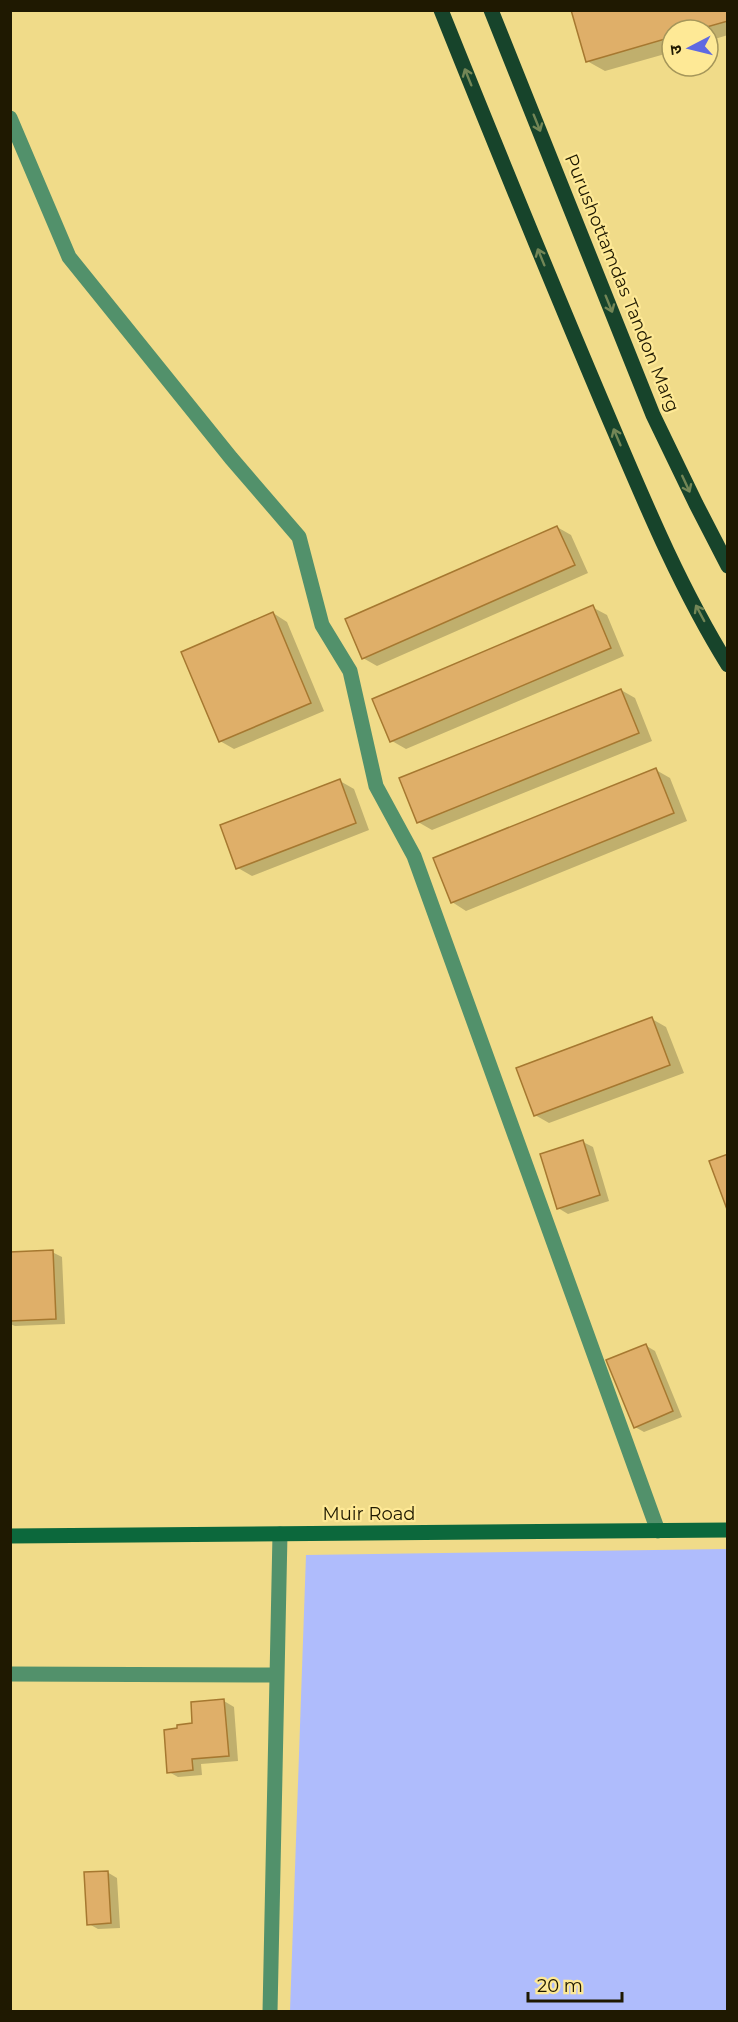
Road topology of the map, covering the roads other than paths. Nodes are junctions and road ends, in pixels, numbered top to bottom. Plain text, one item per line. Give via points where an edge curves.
1 (441, 10) edge
2 (491, 10) edge
3 (10, 118) edge
4 (728, 566) edge
5 (728, 665) edge
6 (728, 1530) edge
7 (658, 1531) junction
8 (280, 1534) junction
9 (10, 1536) edge
10 (10, 1674) edge
11 (277, 1675) junction
12 (270, 2012) edge

5 -> 1 main road via 679,575 627,461
2 -> 4 main road, Purushottamdas Tandon Marg via 653,415
3 - 7 street via 69,257 299,537 322,626 350,671 376,786 414,856
6 - 7 main road, Muir Road
7 - 8 main road, Muir Road
8 - 9 main road, Muir Road
8 - 11 street
10 - 11 street
11 - 12 street

